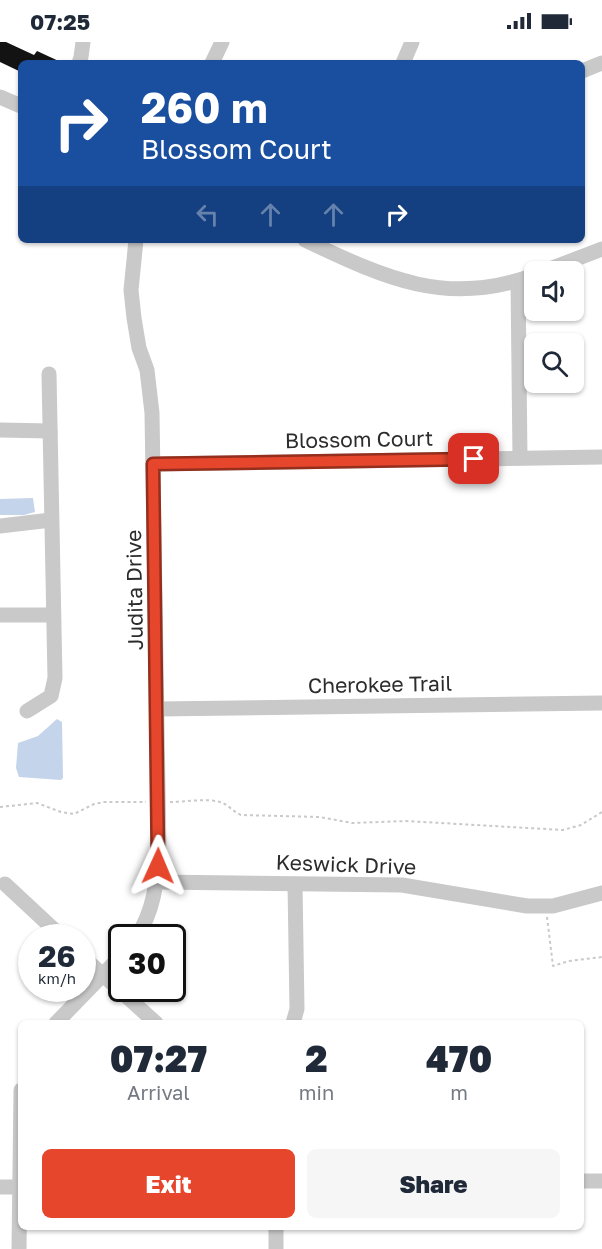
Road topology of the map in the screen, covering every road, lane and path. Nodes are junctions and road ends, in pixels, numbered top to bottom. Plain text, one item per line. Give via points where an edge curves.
1 (83, 42) edge
2 (222, 42) edge
3 (412, 42) edge
4 (80, 60) edge
5 (213, 60) edge
6 (403, 60) edge
7 (602, 63) edge
8 (585, 70) edge
9 (0, 97) edge
10 (18, 105) edge
11 (136, 243) edge
12 (322, 244) edge
13 (602, 249) edge
14 (571, 261) edge
15 (524, 279) edge
16 (518, 281) junction
17 (49, 375) dead end
18 (0, 430) edge
19 (50, 431) junction
20 (602, 457) edge
21 (520, 458) junction
22 (153, 464) junction
23 (51, 520) junction
24 (0, 526) edge
25 (0, 615) edge
26 (52, 615) junction
27 (602, 703) edge
28 (158, 709) junction
29 (27, 711) dead end
30 (158, 802) junction
31 (0, 807) edge
32 (602, 812) edge
33 (157, 882) junction
34 (5, 884) dead end
35 (296, 884) junction
36 (602, 893) edge
37 (546, 906) junction
38 (48, 924) edge
39 (145, 924) edge
40 (602, 957) edge
41 (96, 968) edge
42 (108, 971) edge
43 (104, 975) junction
44 (59, 1020) edge
45 (153, 1020) edge
46 (293, 1020) edge
47 (584, 1181) edge
48 (602, 1181) edge
49 (0, 1187) edge
50 (18, 1187) edge
51 (20, 1230) edge
52 (276, 1230) edge
53 (20, 1249) edge
54 (276, 1249) edge

1 - 4 street
2 - 5 street
3 - 6 street
7 - 8 street
9 - 10 street
11 - 22 street, Judita Drive via 131,290 139,348 147,370
12 - 16 street via 373,272 423,286 471,288
13 - 14 street
15 - 16 street
16 - 21 street
17 - 19 street
18 - 19 street
19 - 23 street
20 - 21 street, Blossom Court
21 - 22 street, Blossom Court
22 - 28 street, Judita Drive
23 - 24 street
23 - 26 street
25 - 26 street
26 - 29 street via 55,678 51,696
27 - 28 street, Cherokee Trail
28 - 30 street, Judita Drive
30 - 31 path via 104,802 74,814 37,804
30 - 32 path via 215,801 241,815 320,817 352,824 406,821 548,830 573,828
30 - 33 street, Judita Drive
33 - 35 street, Keswick Drive
33 - 39 street, Judita Drive
34 - 38 street
35 - 37 street, Keswick Drive via 402,885
35 - 46 street via 297,1010
36 - 37 street, Keswick Drive
37 - 40 path via 553,966
41 - 43 street
42 - 43 street
43 - 44 street
43 - 45 street
47 - 48 street
49 - 50 street
51 - 53 street
52 - 54 street

